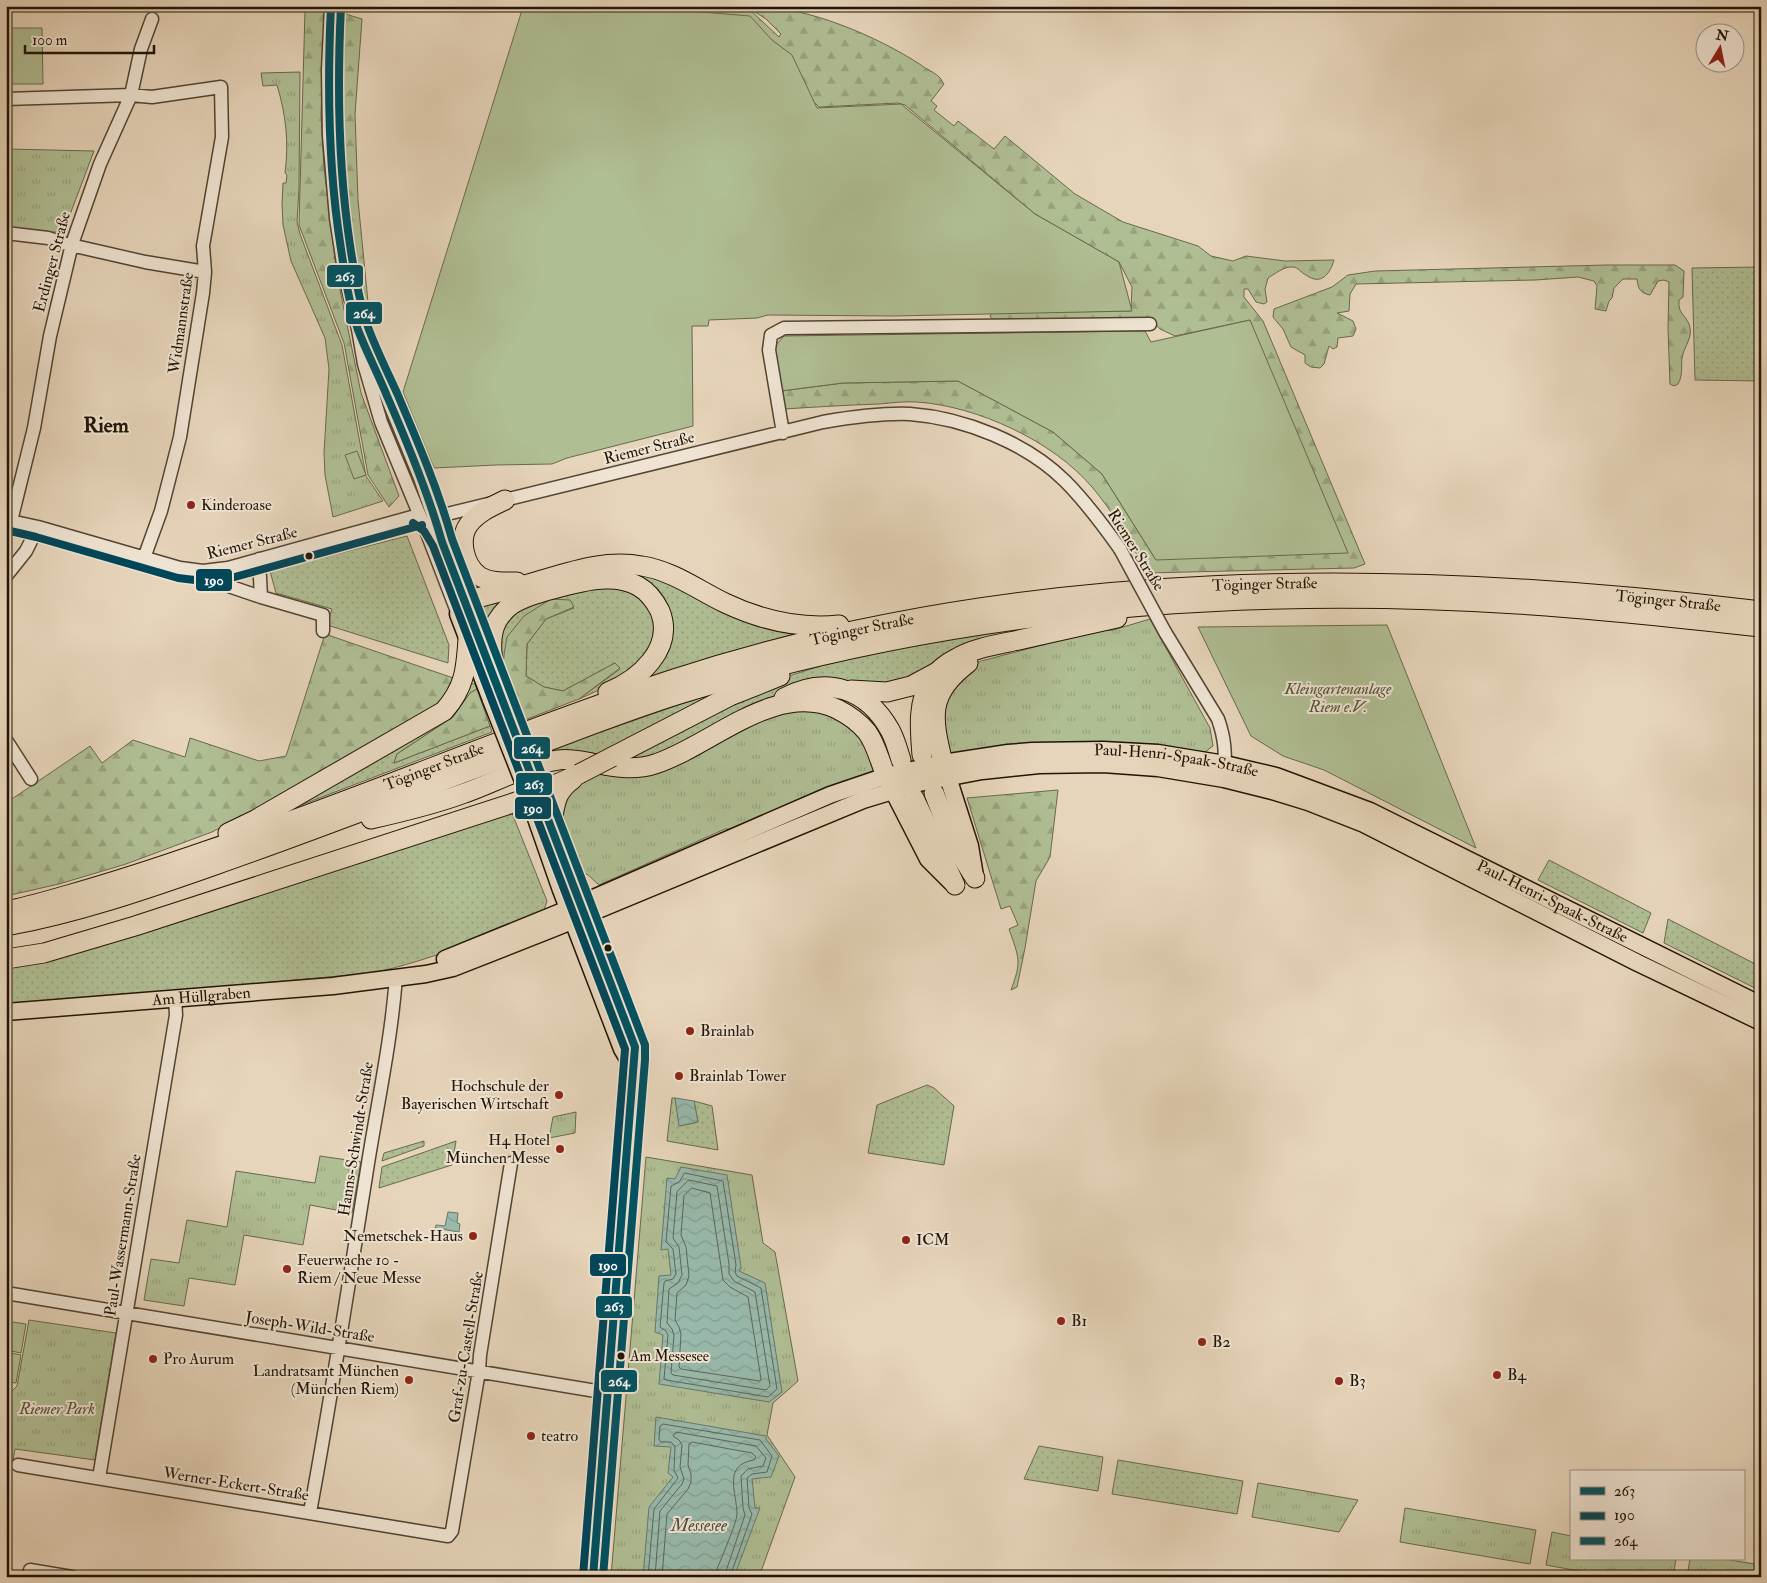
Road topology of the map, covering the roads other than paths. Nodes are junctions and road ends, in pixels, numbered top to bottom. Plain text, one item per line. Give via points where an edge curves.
1 (331, 6) edge
2 (152, 19) dead end
3 (131, 95) junction
4 (6, 99) edge
5 (6, 233) edge
6 (72, 244) junction
7 (205, 272) junction
8 (1150, 324) dead end
9 (358, 329) junction
10 (374, 366) junction
11 (783, 432) junction
12 (505, 500) junction
13 (419, 515) junction
14 (9, 520) edge
15 (433, 520) junction
16 (38, 527) junction
17 (437, 543) junction
18 (144, 558) junction
19 (259, 560) junction
20 (203, 571) junction
21 (6, 576) edge
22 (536, 582) junction
23 (261, 596) junction
24 (1185, 602) junction
25 (462, 608) junction
26 (1761, 611) edge
27 (895, 623) junction
28 (1761, 628) edge
29 (322, 631) dead end
30 (468, 639) junction
31 (998, 645) junction
32 (829, 653) junction
33 (938, 672) junction
34 (494, 677) junction
35 (844, 689) junction
36 (497, 698) junction
37 (757, 713) junction
38 (564, 717) junction
39 (6, 740) edge
40 (922, 755) dead end
41 (901, 760) dead end
42 (945, 770) junction
43 (1224, 771) junction
44 (579, 774) junction
45 (31, 780) dead end
46 (890, 784) junction
47 (530, 787) junction
48 (934, 793) dead end
49 (914, 798) dead end
50 (864, 800) junction
51 (906, 816) junction
52 (551, 825) junction
53 (781, 825) junction
54 (311, 832) junction
55 (976, 878) joint
56 (115, 882) junction
57 (955, 885) joint
58 (6, 911) edge
59 (577, 912) junction
60 (6, 926) edge
61 (6, 959) edge
62 (396, 977) junction
63 (175, 998) junction
64 (1761, 1005) edge
65 (6, 1012) edge
66 (1761, 1022) edge
67 (511, 1163) dead end
68 (6, 1293) edge
69 (127, 1313) junction
70 (339, 1348) junction
71 (479, 1371) junction
72 (608, 1393) junction
73 (18, 1465) dead end
74 (99, 1478) junction
75 (310, 1512) junction
76 (448, 1536) joint
77 (29, 1577) edge
78 (72, 1577) edge
79 (593, 1577) edge

1 - 9 street via 328,103 332,175 345,277
2 - 3 street, Erdinger Straße via 141,49
3 - 4 street
3 - 6 street, Erdinger Straße via 100,164
3 - 7 street, Widmannstraße via 152,97 221,87 222,137 203,246
5 - 6 street
6 - 7 street
6 - 14 street, Erdinger Straße via 50,336 34,428
7 - 18 street, Widmannstraße via 180,437 161,512
8 - 11 street via 784,328 771,335 769,350
9 - 10 street
9 - 13 street via 364,364 381,422
10 - 13 street via 395,440 421,506
10 - 15 street via 397,419
11 - 12 street, Riemer Straße
11 - 43 street, Riemer Straße, bridge via 854,417 912,414 978,428 1043,462 1064,479 1120,549 1218,719 1224,734
12 - 15 street, Riemer Straße
12 - 22 highway via 485,510 468,525 464,545 468,561 479,576 490,580
13 - 15 street
13 - 17 street
13 - 19 street, Riemer Straße
14 - 16 street, Riemer Straße
15 - 17 street
16 - 18 street, Riemer Straße
16 - 21 street via 26,551
17 - 25 street
18 - 20 street, Riemer Straße
19 - 20 street, Riemer Straße
19 - 23 street
20 - 23 street via 208,579
22 - 25 highway
22 - 27 highway via 589,567 642,566 669,574 762,618 799,626
23 - 29 street via 324,615
24 - 28 highway, Töginger Straße via 1322,599 1482,602 1681,618
24 - 31 highway
24 - 32 highway, Töginger Straße via 1004,620 916,634
25 - 30 main road
25 - 34 street
26 - 27 highway, Töginger Straße via 1513,588 1390,583 1218,584 981,608
27 - 38 highway, Töginger Straße via 754,655 675,678
30 - 36 main road
30 - 56 highway via 465,674 454,699 444,711 256,820 210,842 128,870
31 - 33 highway via 958,657
31 - 42 highway via 952,675 941,692 935,730
32 - 44 highway, bridge via 730,696
32 - 54 highway, Töginger Straße via 680,694
33 - 35 highway via 911,686 886,692
33 - 40 highway via 931,681 921,710
34 - 36 main road
34 - 38 highway via 494,628 504,611 516,602 535,594 599,579 624,580 637,585 655,602 662,620 663,633 654,657 625,683 582,703
35 - 37 highway via 804,690
35 - 41 highway via 877,710 891,732
36 - 47 main road, bridge
37 - 46 highway via 790,703 809,702 830,706 856,719 868,733
37 - 54 highway via 655,764 616,768 561,760 545,762 424,806
38 - 56 highway, Töginger Straße via 279,826
39 - 45 street
42 - 43 main road, Paul-Henri-Spaak-Straße via 1032,751 1102,750 1158,753
42 - 46 main road, Paul-Henri-Spaak-Straße
42 - 55 main road via 970,846
43 - 64 main road, Paul-Henri-Spaak-Straße via 1276,776 1370,810
43 - 66 main road, Paul-Henri-Spaak-Straße via 1364,824
44 - 47 highway
44 - 52 highway via 561,789
46 - 50 main road, Paul-Henri-Spaak-Straße
46 - 51 main road
46 - 53 main road, Paul-Henri-Spaak-Straße via 830,795
47 - 52 main road
47 - 59 main road
47 - 61 highway via 516,802 135,926 44,953
48 - 55 highway via 954,844
49 - 57 highway
50 - 51 main road
50 - 53 main road, Paul-Henri-Spaak-Straße
51 - 57 main road via 928,859
52 - 59 main road
53 - 59 main road, Paul-Henri-Spaak-Straße
54 - 60 highway, Töginger Straße via 98,903
56 - 58 highway, Töginger Straße
59 - 62 main road, Am Hüllgraben via 453,968
59 - 72 main road via 622,1049 634,1069
62 - 63 main road, Am Hüllgraben via 333,986
62 - 70 street, Hanns-Schwindt-Straße
63 - 65 main road, Am Hüllgraben
63 - 69 street, Paul-Wassermann-Straße via 176,1015
67 - 71 street, Graf-zu-Castell-Straße
68 - 69 street, Joseph-Wild-Straße
69 - 70 street, Joseph-Wild-Straße
69 - 74 street, Paul-Wassermann-Straße
70 - 71 street, Joseph-Wild-Straße
70 - 75 street, Hanns-Schwindt-Straße
71 - 72 street, Joseph-Wild-Straße
71 - 76 street, Graf-zu-Castell-Straße via 452,1532
72 - 79 main road
73 - 74 street, Werner-Eckert-Straße
74 - 75 street, Werner-Eckert-Straße
75 - 76 street, Werner-Eckert-Straße
77 - 78 street via 30,1570

